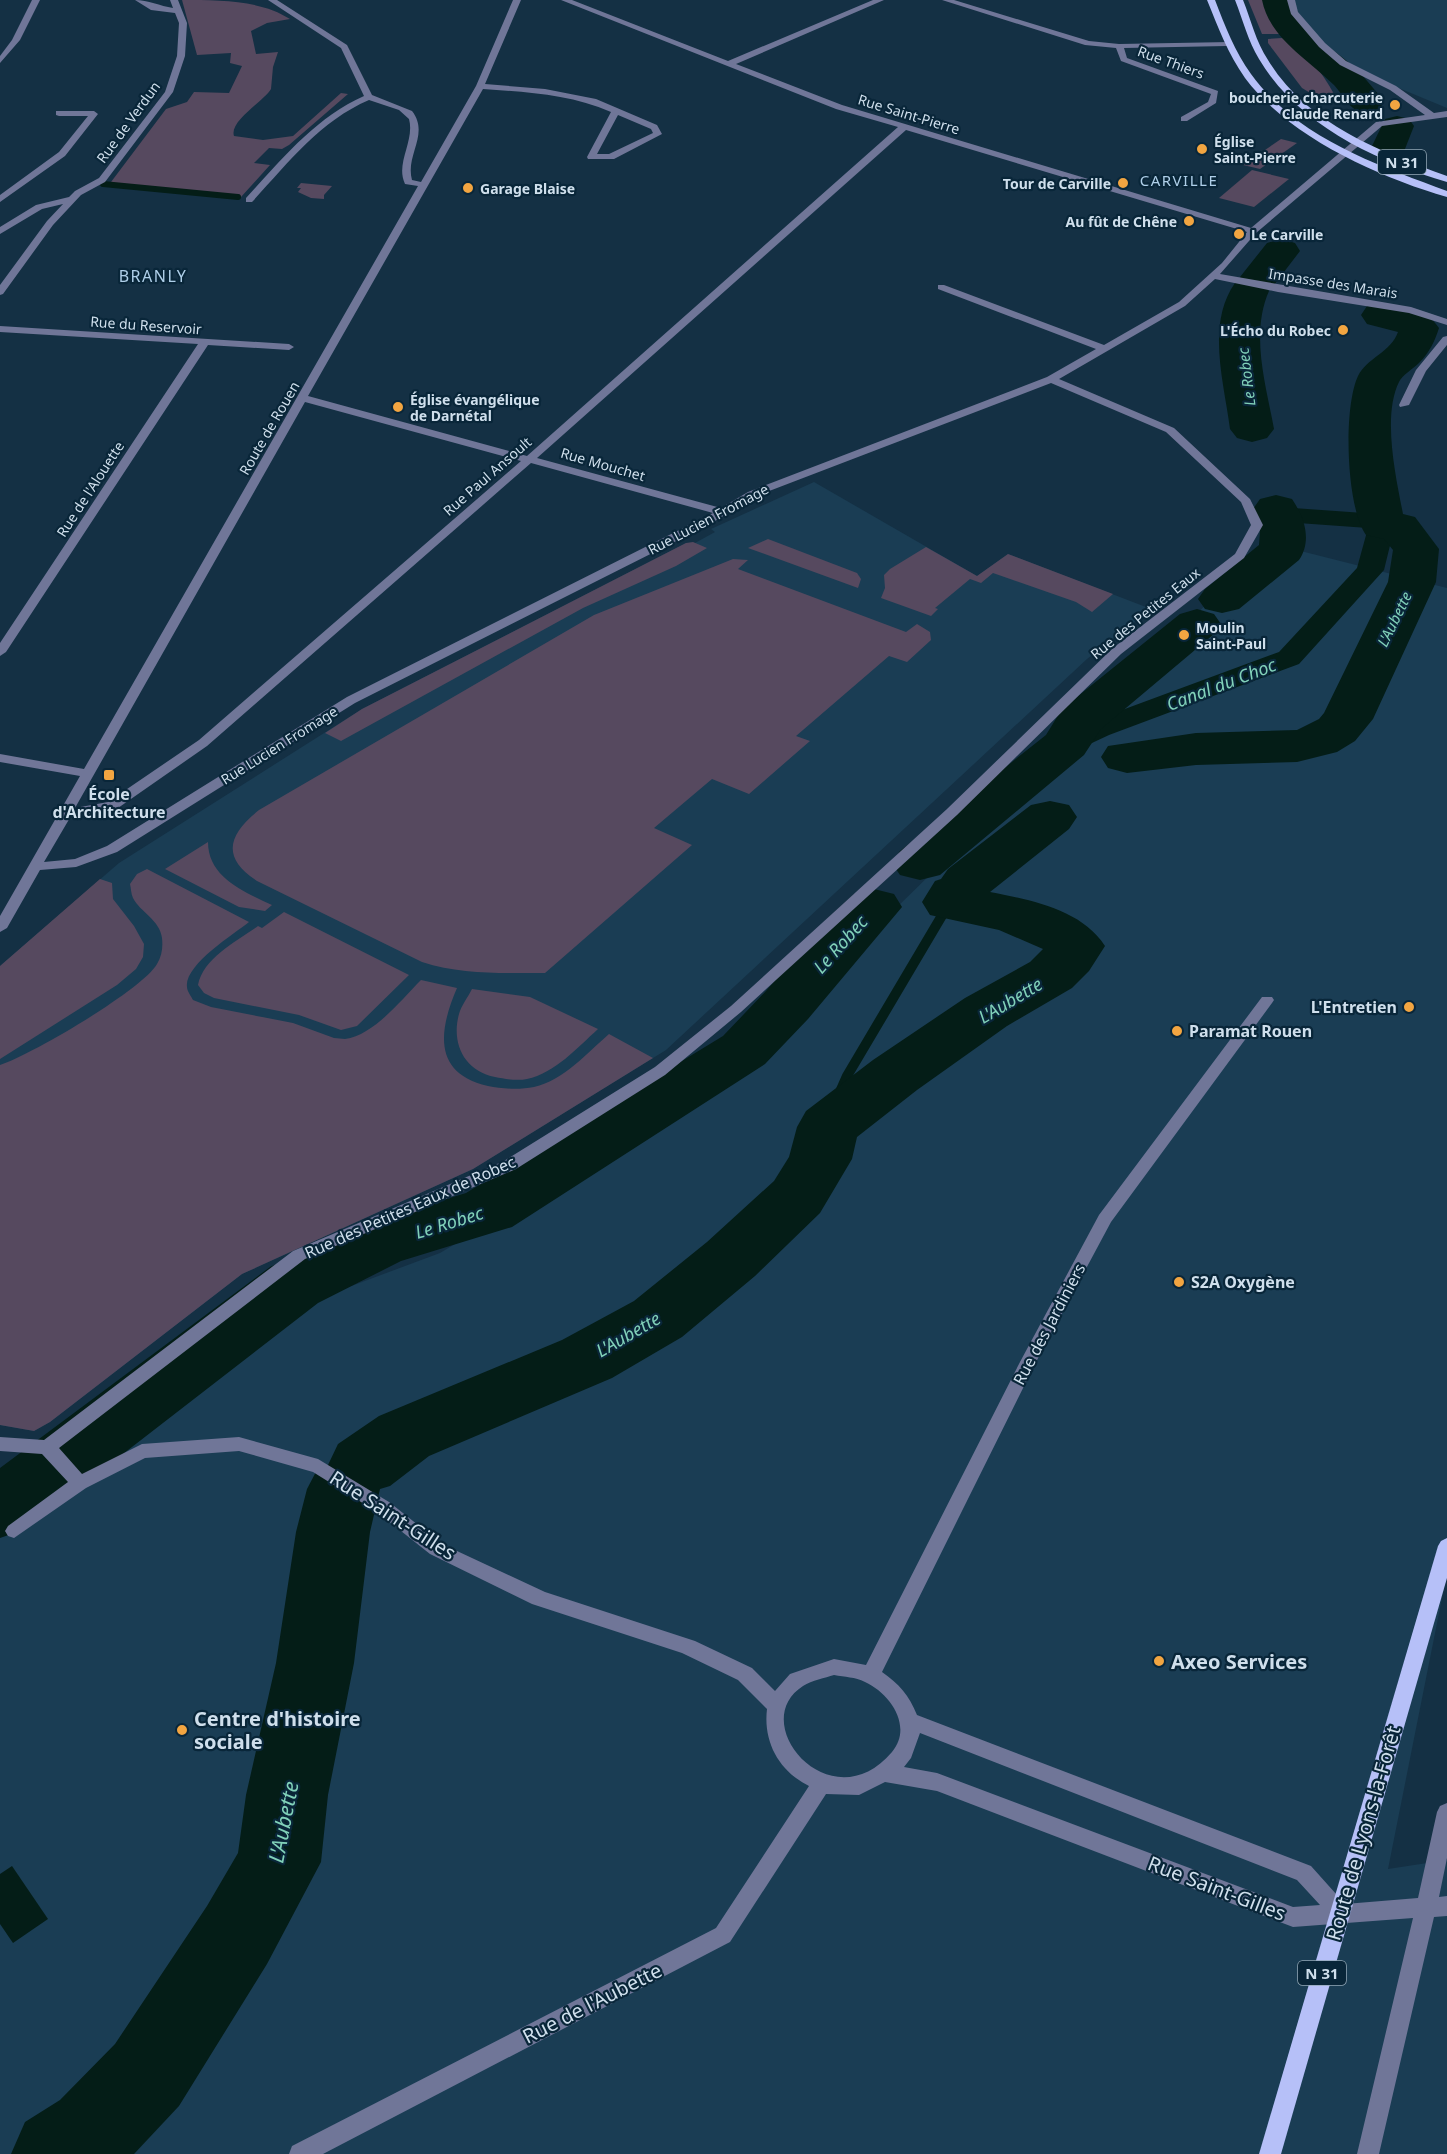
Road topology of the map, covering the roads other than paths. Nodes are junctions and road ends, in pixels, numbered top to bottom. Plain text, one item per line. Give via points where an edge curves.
1 (36, 0) edge
2 (139, 0) edge
3 (174, 0) edge
4 (272, 0) edge
5 (517, 0) edge
6 (565, 0) edge
7 (880, 0) edge
8 (946, 0) edge
9 (1211, 0) edge
10 (1239, 0) edge
11 (1292, 0) edge
12 (179, 11) junction
13 (1227, 44) junction
14 (1258, 45) junction
15 (1119, 46) junction
16 (0, 61) edge
17 (728, 64) junction
18 (480, 86) junction
19 (369, 97) junction
20 (615, 111) junction
21 (59, 113) dead end
22 (1447, 114) edge
23 (1432, 116) junction
24 (1184, 119) dead end
25 (905, 126) junction
26 (1357, 144) junction
27 (1344, 154) junction
28 (1447, 179) edge
29 (425, 185) junction
30 (1447, 194) edge
31 (0, 199) edge
32 (72, 199) junction
33 (249, 200) dead end
34 (0, 231) edge
35 (1253, 231) junction
36 (1214, 276) junction
37 (941, 287) dead end
38 (0, 292) edge
39 (1447, 322) edge
40 (0, 329) edge
41 (1447, 339) edge
42 (205, 342) junction
43 (289, 347) dead end
44 (1106, 349) junction
45 (1051, 379) junction
46 (303, 398) junction
47 (1404, 405) dead end
48 (530, 459) junction
49 (722, 512) junction
50 (0, 652) edge
51 (0, 758) edge
52 (88, 774) junction
53 (68, 812) junction
54 (38, 866) junction
55 (830, 922) joint
56 (0, 928) edge
57 (1267, 1000) dead end
58 (0, 1444) edge
59 (49, 1450) junction
60 (78, 1480) junction
61 (14, 1531) dead end
62 (1447, 1546) edge
63 (871, 1674) junction
64 (777, 1706) junction
65 (909, 1720) junction
66 (886, 1773) junction
67 (822, 1783) junction
68 (1447, 1812) edge
69 (1447, 1906) edge
70 (1426, 1908) junction
71 (1339, 1912) junction
72 (300, 2154) edge
73 (1270, 2154) edge
74 (1368, 2154) edge

1 - 16 street via 16,40
2 - 12 street via 154,8
3 - 12 street, Rue de Verdun
4 - 19 street via 344,48
5 - 18 street, Route de Rouen
6 - 17 street, Rue Saint-Pierre
7 - 17 street
8 - 15 street via 1066,38
9 - 13 main road, N 31
10 - 14 main road, N 31
11 - 23 street via 1294,12 1343,63 1393,88
12 - 32 street, Rue de Verdun via 183,23 181,56 169,92 102,180
13 - 14 main road
13 - 15 street
13 - 27 main road, N 31 via 1262,96 1293,123
14 - 26 main road, N 31 via 1271,72 1306,110
15 - 24 street, Rue Thiers via 1124,59 1215,93 1212,103
17 - 25 street, Rue Saint-Pierre via 839,107
18 - 20 street via 564,94
18 - 29 street, Route de Rouen
19 - 29 street via 402,108 416,118 418,126 404,171 408,183
19 - 33 street via 345,108 317,130
20 - 20 street via 654,128 658,134 611,157 591,157
21 - 31 street via 94,114 62,154
22 - 23 street, Rue Lucien Fromage
23 - 26 street, Rue Lucien Fromage via 1382,122
25 - 35 street, Rue Saint-Pierre
25 - 48 street, Rue Paul Ansoult
26 - 27 street, Rue Lucien Fromage
26 - 28 main road, N 31
27 - 30 main road, N 31
27 - 35 street, Rue Lucien Fromage
29 - 46 street, Route de Rouen
32 - 34 street via 39,207
32 - 38 street, Rue de Verdun
35 - 36 street, Rue Lucien Fromage
36 - 39 street, Impasse des Marais via 1411,310
36 - 44 street, Rue Lucien Fromage via 1182,304
37 - 44 street
40 - 42 street, Rue du Reservoir
41 - 47 street via 1421,370
42 - 43 street, Rue du Reservoir
42 - 50 street, Rue de l'Alouette
44 - 45 street, Rue Lucien Fromage
45 - 49 street, Rue Lucien Fromage via 771,486
45 - 55 street, Rue des Petites Eaux via 1170,430 1246,501 1257,525 1240,556 1117,651 952,812
46 - 48 street, Rue Mouchet
46 - 52 street, Route de Rouen
48 - 49 street, Rue Mouchet
48 - 53 street, Rue Paul Ansoult via 202,743 113,805
49 - 54 street, Rue Lucien Fromage via 351,700 112,849 78,864
51 - 52 street
52 - 53 street, Route de Rouen
53 - 54 street, Route de Rouen
54 - 56 street, Route de Rouen
55 - 59 street, Rue des Petites Eaux de Robec via 660,1071 510,1165 299,1255
57 - 63 street, Rue des Jardiniers via 1105,1220 1028,1362
58 - 59 street
59 - 60 street
60 - 61 street
60 - 64 street, Rue Saint-Gilles via 142,1452 239,1444 318,1466 383,1507 436,1549 539,1598 707,1656 745,1674
62 - 71 main road, Route de Lyons-la-Forêt / N 31
63 - 64 street via 847,1667 809,1673 789,1687
63 - 65 street via 893,1689
64 - 67 street via 774,1730 782,1753 799,1771
65 - 66 street via 907,1744
65 - 71 street via 1304,1873
66 - 67 street via 863,1784
66 - 71 street, Rue Saint-Gilles via 937,1782 1293,1917
67 - 72 street, Rue de l'Aubette via 723,1935
68 - 70 street
69 - 70 street, Rue Saint-Gilles
70 - 71 street, Rue Saint-Gilles
70 - 74 street
71 - 73 main road, Route de Lyons-la-Forêt / N 31

